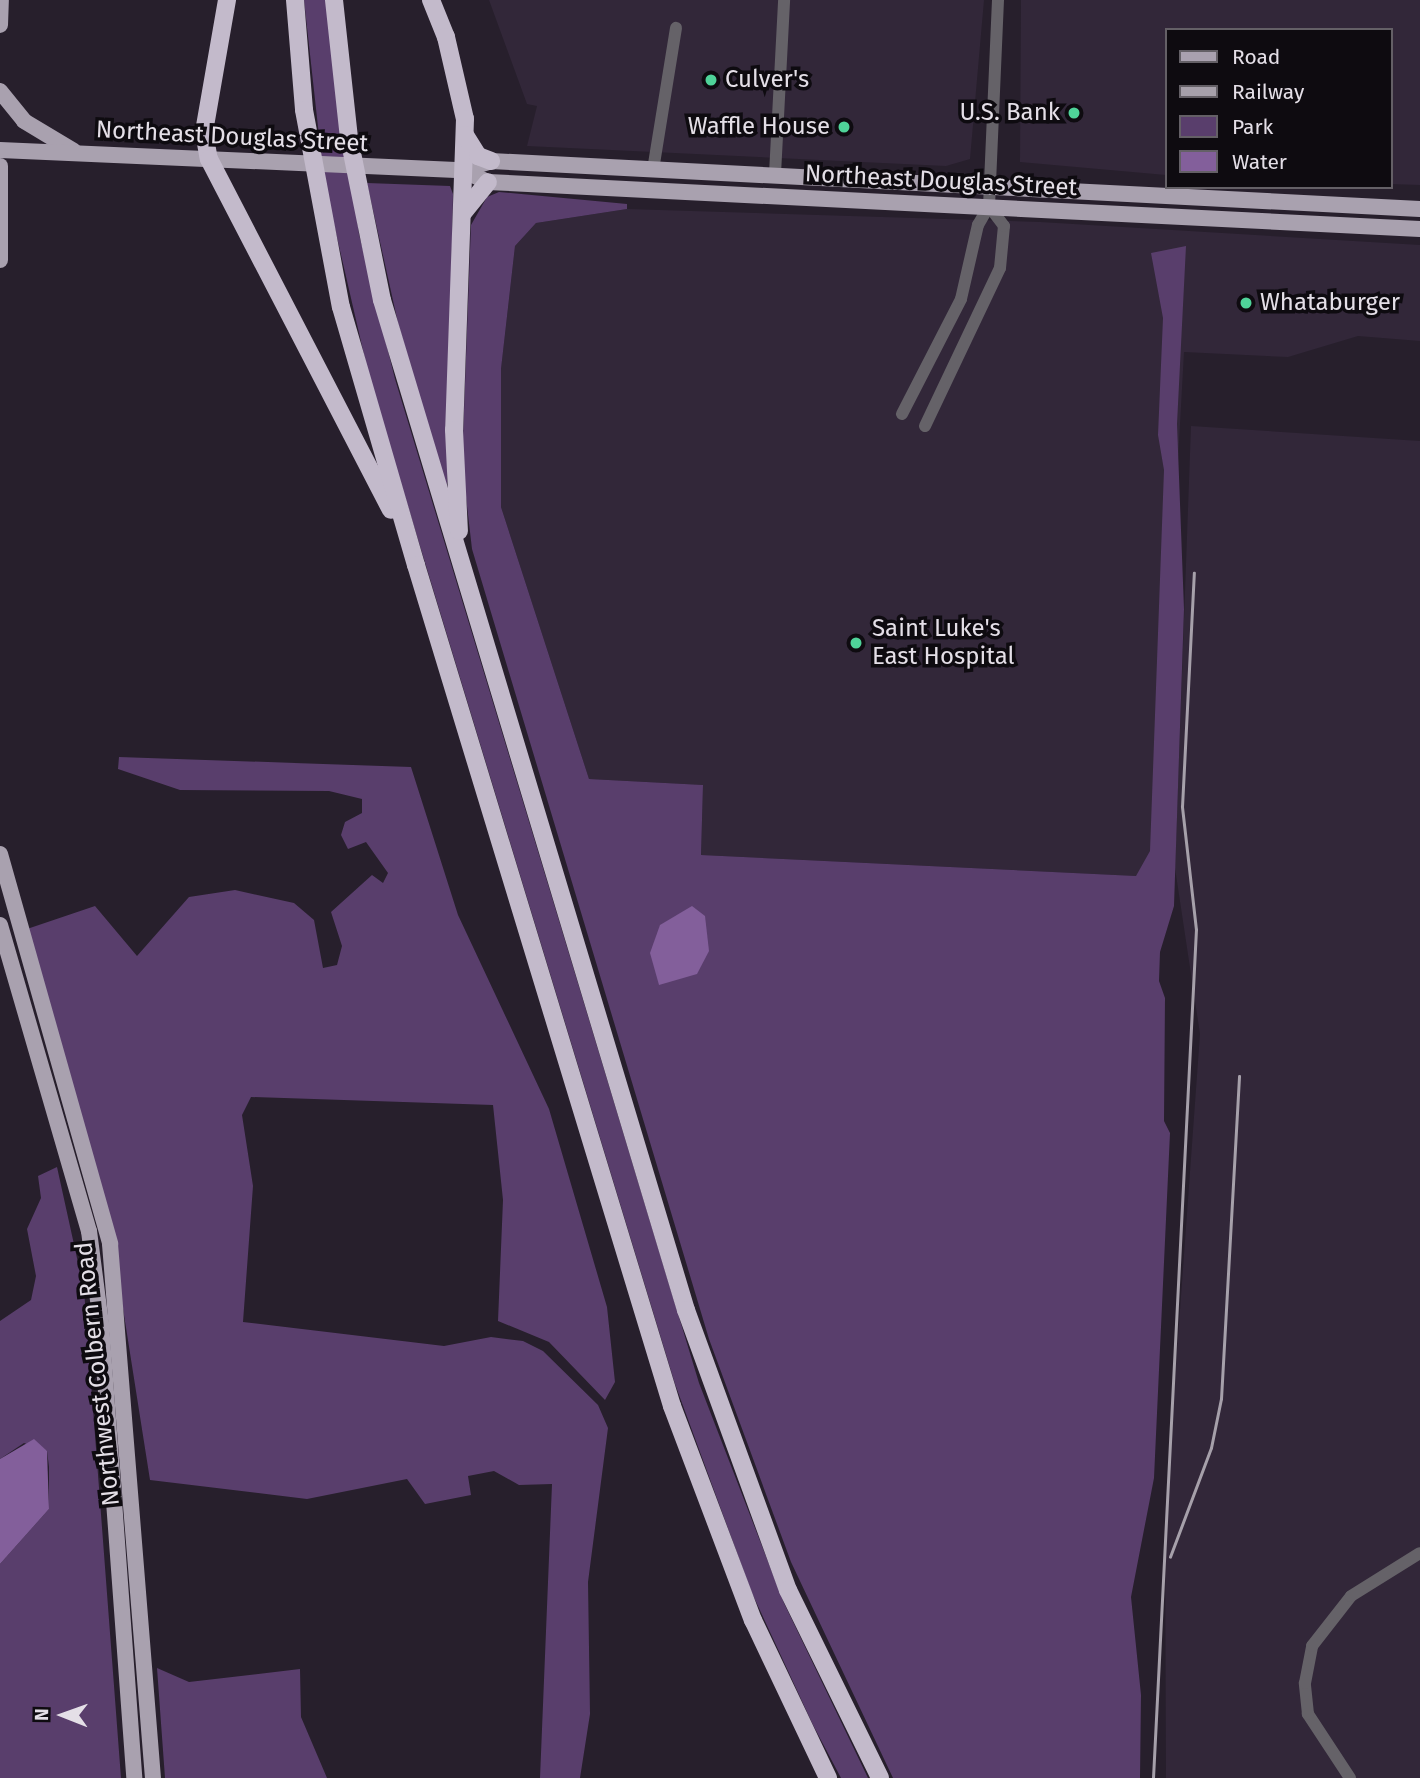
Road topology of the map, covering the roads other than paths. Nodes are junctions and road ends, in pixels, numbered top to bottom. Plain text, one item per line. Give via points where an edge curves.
1 (1, 0) edge
2 (227, 0) edge
3 (295, 0) edge
4 (334, 0) edge
5 (431, 0) edge
6 (784, 0) edge
7 (998, 0) edge
8 (0, 25) edge
9 (676, 28) dead end
10 (0, 91) edge
11 (464, 133) junction
12 (0, 150) edge
13 (76, 153) junction
14 (209, 159) junction
15 (491, 161) junction
16 (0, 166) edge
17 (463, 170) junction
18 (653, 170) junction
19 (775, 174) junction
20 (488, 182) junction
21 (990, 183) junction
22 (989, 206) junction
23 (1420, 209) edge
24 (461, 217) junction
25 (1420, 229) edge
26 (0, 260) edge
27 (902, 414) dead end
28 (925, 426) dead end
29 (416, 565) junction
30 (472, 603) junction
31 (0, 854) edge
32 (0, 925) edge
33 (1420, 1553) edge
34 (134, 1778) edge
35 (153, 1778) edge
36 (828, 1778) edge
37 (880, 1778) edge
38 (1350, 1778) edge

1 - 8 main road
2 - 14 highway via 204,132
3 - 29 highway via 304,110 341,307
4 - 30 highway via 362,219
5 - 11 highway via 456,72
6 - 19 street
7 - 21 street
9 - 18 street
10 - 13 main road via 24,121
11 - 15 highway via 478,156
11 - 17 highway
12 - 13 main road, Northeast Douglas Street
13 - 14 main road, Northeast Douglas Street
14 - 17 main road, Northeast Douglas Street
14 - 29 highway
15 - 17 main road, Northeast Douglas Street
15 - 18 main road, Northeast Douglas Street
16 - 26 main road
17 - 20 main road, Northeast Douglas Street
17 - 24 highway
18 - 19 main road, Northeast Douglas Street
19 - 21 main road, Northeast Douglas Street
20 - 22 main road, Northeast Douglas Street
20 - 24 highway
21 - 22 street
21 - 23 main road, Northeast Douglas Street
22 - 25 main road, Northeast Douglas Street
22 - 27 street via 978,225 961,299
22 - 28 street via 1004,226 1000,268
24 - 30 highway via 453,462
29 - 36 highway via 672,1406 753,1620
30 - 37 highway via 718,1407 788,1590
31 - 35 main road, Northwest Colbern Road via 110,1244
32 - 34 main road, Northwest Colbern Road via 89,1230 102,1324
33 - 38 street via 1351,1596 1312,1646 1305,1682 1308,1714

